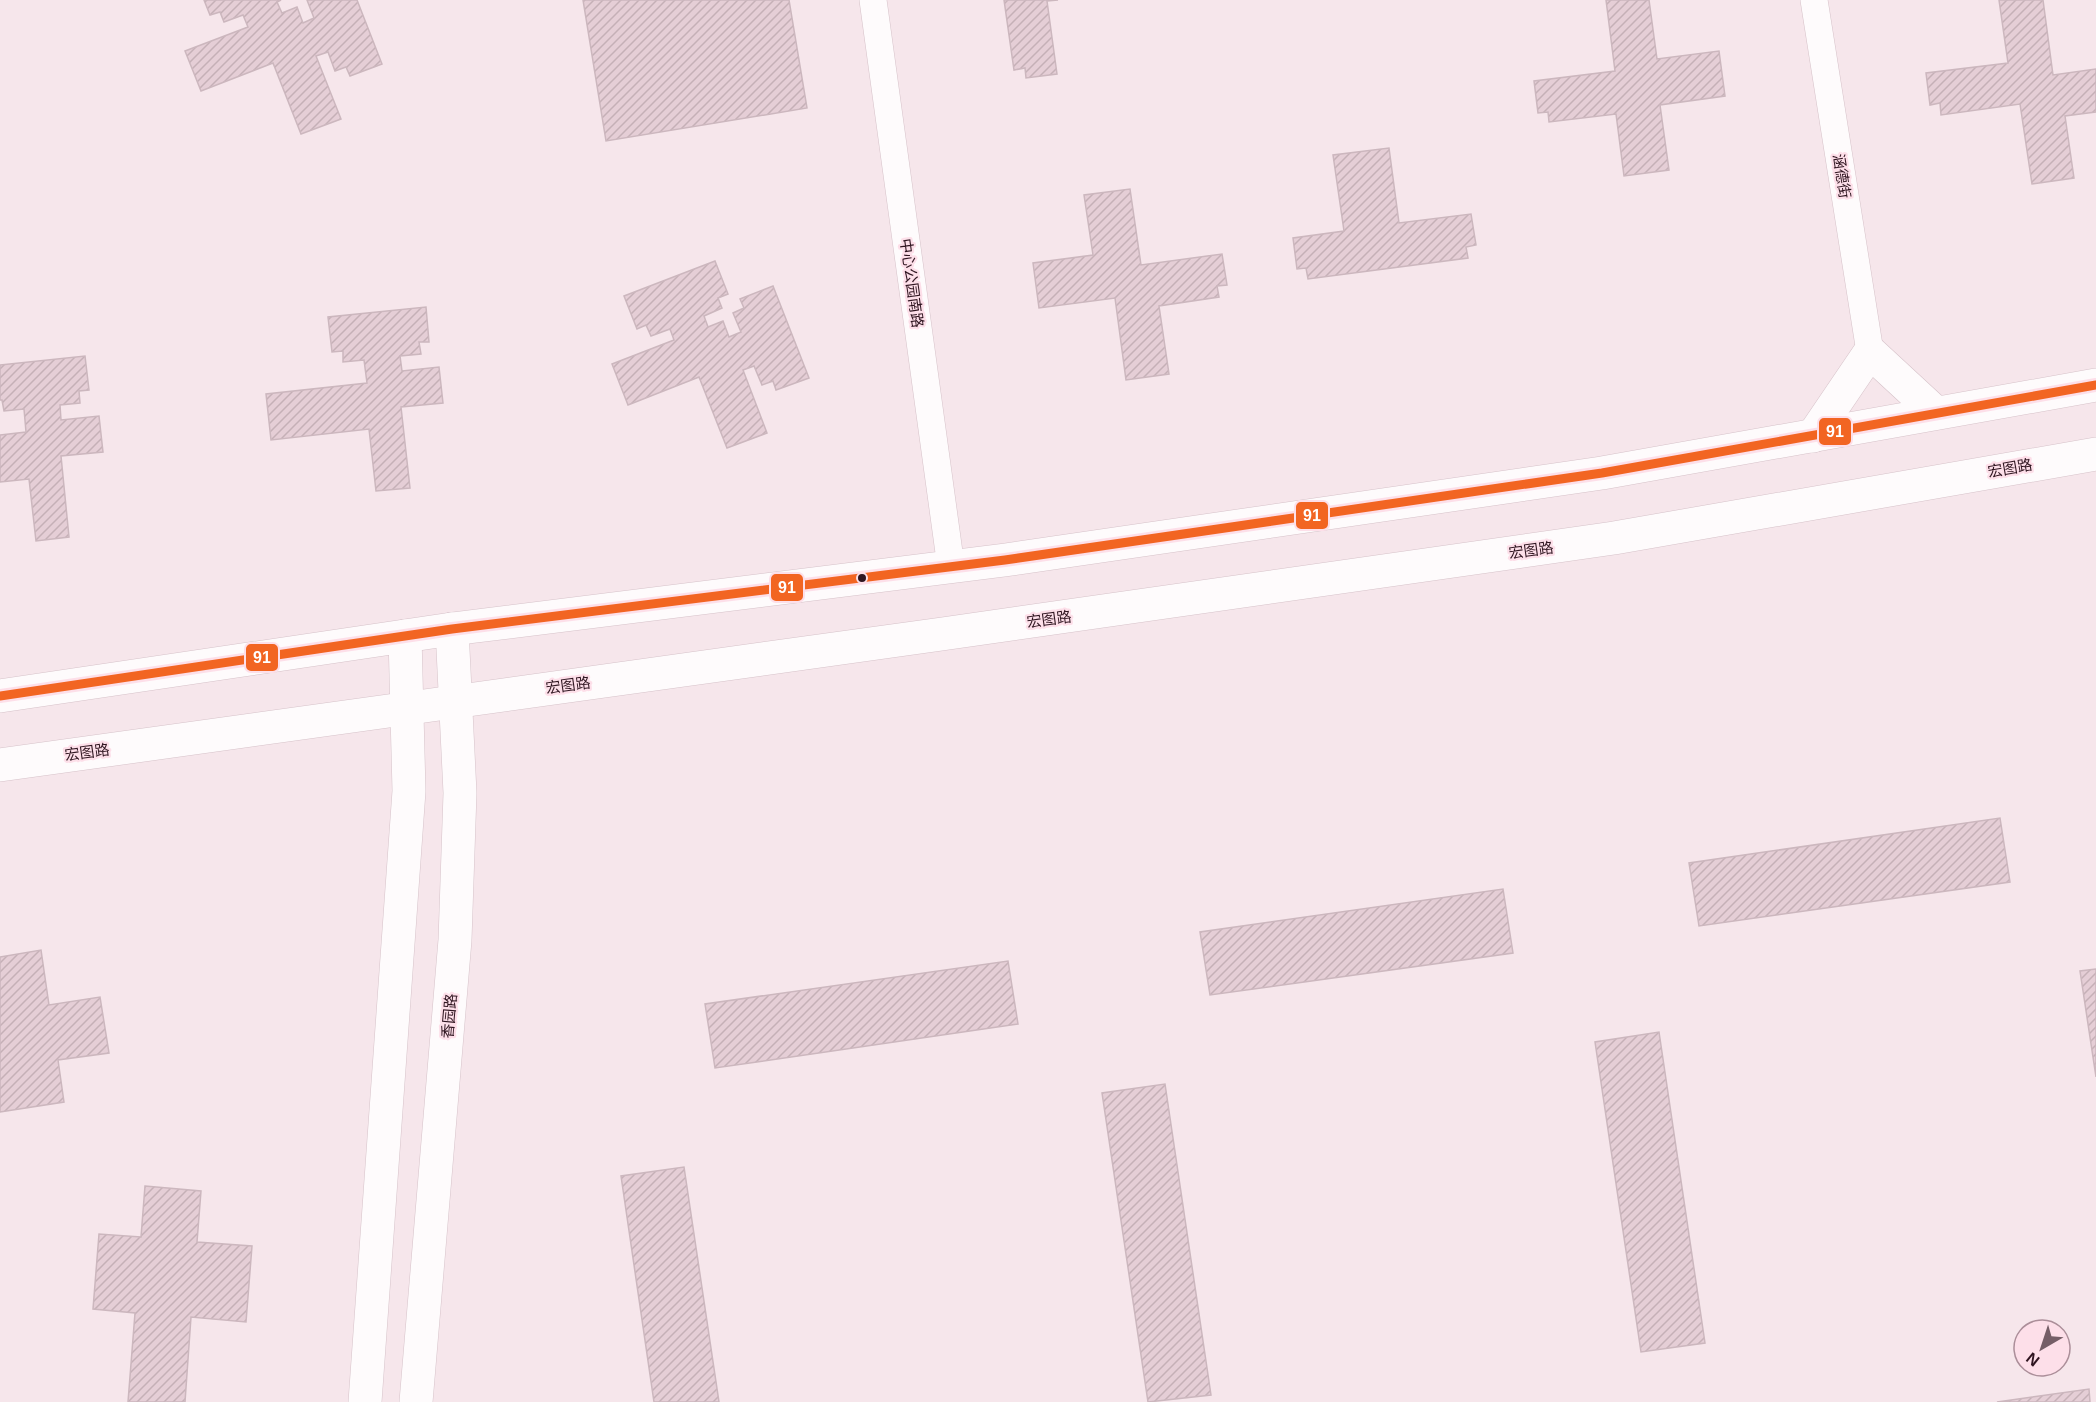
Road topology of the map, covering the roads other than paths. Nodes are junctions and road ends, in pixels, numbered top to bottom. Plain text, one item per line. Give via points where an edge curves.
1 (873, 0) edge
2 (1814, 0) edge
3 (1870, 352) junction
4 (2096, 385) edge
5 (1936, 413) junction
6 (1813, 435) junction
7 (2096, 454) edge
8 (951, 567) junction
9 (452, 629) junction
10 (405, 636) junction
11 (0, 696) edge
12 (456, 700) junction
13 (407, 707) junction
14 (0, 765) edge
15 (365, 1402) edge
16 (416, 1402) edge

1 - 8 street, 中心公园南路
2 - 3 street, 涵德街
3 - 5 main road
3 - 6 main road
4 - 5 main road
5 - 6 main road
6 - 8 main road via 1602,473
7 - 12 main road, 宏图路 via 1614,538
8 - 9 main road
9 - 10 main road
9 - 12 main road, 香园路
10 - 11 main road
10 - 13 main road
12 - 13 main road, 宏图路
12 - 16 main road, 香园路 via 460,793 455,940
13 - 14 main road, 宏图路
13 - 15 main road via 410,790

